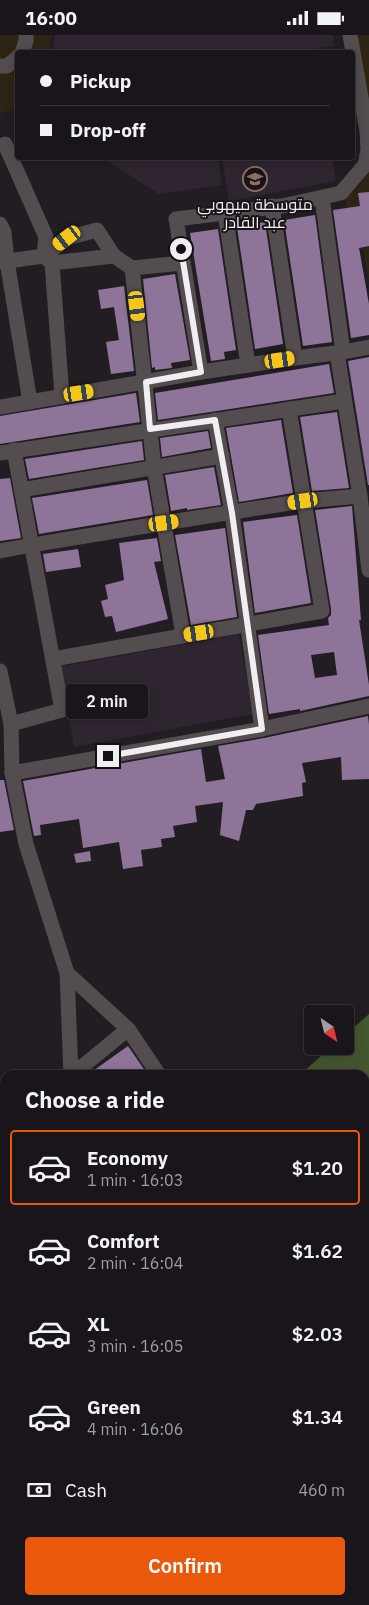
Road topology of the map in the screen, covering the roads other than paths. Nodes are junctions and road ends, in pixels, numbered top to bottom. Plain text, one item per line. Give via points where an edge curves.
1 (26, 35) edge
2 (350, 35) edge
3 (23, 50) edge
4 (353, 50) edge
5 (15, 59) edge
6 (355, 63) edge
7 (0, 66) edge
8 (5, 144) dead end
9 (322, 198) junction
10 (272, 206) junction
11 (225, 213) junction
12 (0, 224) edge
13 (114, 256) junction
14 (48, 259) junction
15 (4, 261) edge
16 (183, 263) junction
17 (132, 268) junction
18 (369, 347) edge
19 (340, 353) junction
20 (295, 358) junction
21 (248, 365) junction
22 (201, 372) junction
23 (146, 382) junction
24 (62, 396) junction
25 (344, 401) junction
26 (30, 402) junction
27 (0, 407) edge
28 (289, 409) junction
29 (215, 420) junction
30 (150, 429) junction
31 (7, 451) edge
32 (222, 456) junction
33 (154, 467) junction
34 (21, 490) junction
35 (360, 496) junction
36 (303, 501) junction
37 (232, 513) junction
38 (164, 523) junction
39 (32, 545) junction
40 (0, 551) edge
41 (369, 570) edge
42 (246, 624) junction
43 (183, 635) junction
44 (53, 659) junction
45 (0, 671) edge
46 (369, 705) edge
47 (11, 724) junction
48 (262, 729) junction
49 (12, 773) junction
50 (67, 973) junction
51 (128, 1029) junction
52 (72, 1070) edge
53 (78, 1070) edge
54 (156, 1070) edge

1 - 3 street
2 - 4 street
5 - 7 street via 7,66
6 - 9 street via 367,131 365,165 341,193
8 - 14 street via 46,237
9 - 10 street
9 - 19 street
10 - 11 street
10 - 20 street
11 - 16 street via 176,219
11 - 21 street
12 - 15 street via 4,232
13 - 14 street
13 - 14 street via 97,230 67,238
13 - 17 street
14 - 15 street
14 - 24 street
15 - 26 street
16 - 17 street
16 - 22 street
17 - 23 street
18 - 19 street
19 - 20 street
19 - 25 street
20 - 21 street
21 - 22 street
22 - 23 street
23 - 24 street
23 - 30 street
24 - 26 street
25 - 28 street
25 - 35 street
26 - 27 street
28 - 29 street
28 - 36 street
29 - 30 street
29 - 32 street
30 - 31 street
30 - 33 street
31 - 34 street
32 - 33 street
32 - 37 street
33 - 34 street
33 - 38 street
34 - 39 street
35 - 36 street
35 - 41 street
36 - 37 street
36 - 42 street via 322,611
37 - 38 street
37 - 42 street
38 - 39 street
38 - 43 street
39 - 40 street
39 - 44 street
42 - 43 street
42 - 48 street
43 - 44 street
44 - 47 street via 62,710
45 - 47 street
46 - 48 street
47 - 49 street
48 - 49 street
49 - 50 street via 26,845
50 - 51 street
50 - 52 street
51 - 53 street
51 - 54 street

